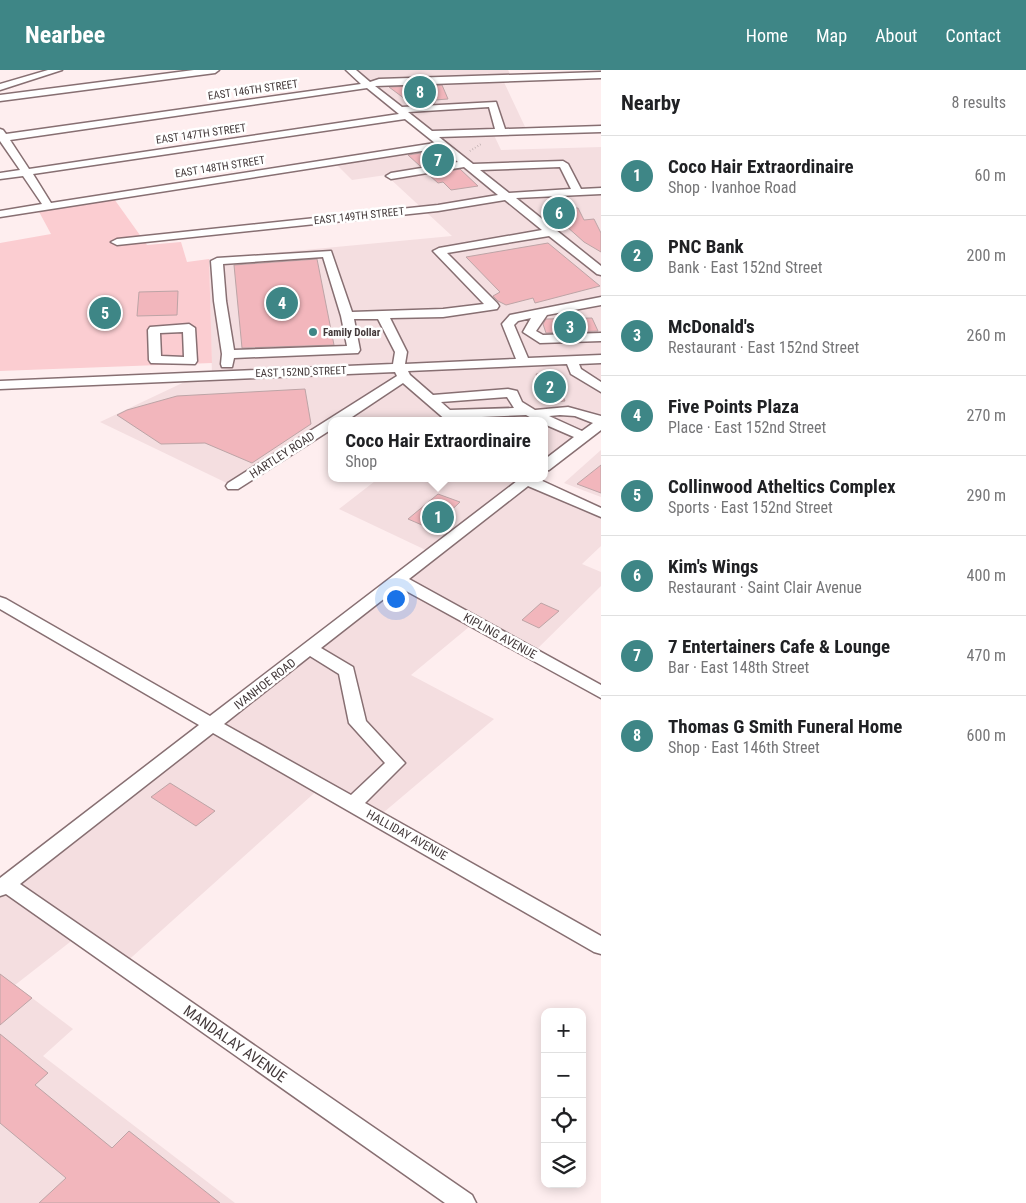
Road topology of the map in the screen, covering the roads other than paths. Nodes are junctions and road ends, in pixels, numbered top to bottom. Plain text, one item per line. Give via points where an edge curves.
1 (58, 70) edge
2 (215, 70) edge
3 (350, 70) edge
4 (394, 72) dead end
5 (442, 73) edge
6 (601, 75) edge
7 (452, 79) junction
8 (367, 84) junction
9 (0, 87) edge
10 (483, 88) dead end
11 (0, 98) edge
12 (403, 113) junction
13 (601, 129) edge
14 (502, 132) junction
15 (429, 134) junction
16 (1, 136) edge
17 (443, 145) junction
18 (390, 153) junction
19 (369, 156) junction
20 (468, 165) junction
21 (409, 170) junction
22 (385, 171) joint
23 (25, 172) junction
24 (0, 176) edge
25 (601, 191) edge
26 (578, 192) junction
27 (506, 197) junction
28 (48, 206) junction
29 (0, 214) edge
30 (550, 232) junction
31 (117, 242) dead end
32 (598, 268) edge
33 (600, 302) edge
34 (543, 312) junction
35 (382, 315) junction
36 (530, 315) junction
37 (347, 316) junction
38 (601, 337) edge
39 (540, 339) junction
40 (601, 341) edge
41 (517, 344) junction
42 (228, 354) junction
43 (601, 359) edge
44 (174, 362) dead end
45 (524, 363) junction
46 (574, 366) junction
47 (601, 370) edge
48 (402, 372) junction
49 (225, 376) junction
50 (175, 378) junction
51 (598, 383) edge
52 (0, 384) edge
53 (429, 399) junction
54 (531, 413) junction
55 (487, 416) edge
56 (341, 417) edge
57 (450, 417) edge
58 (469, 417) edge
59 (540, 417) edge
60 (548, 421) edge
61 (601, 422) edge
62 (328, 426) edge
63 (583, 436) junction
64 (548, 463) edge
65 (522, 482) edge
66 (533, 482) edge
67 (233, 486) dead end
68 (601, 512) edge
69 (399, 580) junction
70 (0, 602) edge
71 (310, 649) junction
72 (601, 692) edge
73 (212, 725) junction
74 (352, 805) junction
75 (3, 887) edge
76 (601, 946) edge
77 (464, 1203) edge

1 - 9 street
2 - 11 street
3 - 8 street
4 - 5 street
5 - 7 street, EAST 146TH STREET
5 - 8 street, EAST 146TH STREET
6 - 7 street, EAST 146TH STREET
7 - 10 street via 455,88
8 - 12 street
8 - 16 street, EAST 146TH STREET
12 - 14 street, EAST 147TH STREET via 460,100 491,101
12 - 15 street
12 - 23 street, EAST 147TH STREET
13 - 14 street
14 - 15 street
15 - 17 street
16 - 23 street
17 - 18 street, EAST 148TH STREET
17 - 20 street
18 - 19 street, EAST 148TH STREET
18 - 21 street
19 - 22 street
19 - 28 street, EAST 148TH STREET
20 - 21 lane
20 - 26 street via 563,164
20 - 27 street
21 - 22 lane
23 - 24 street, EAST 147TH STREET
23 - 28 street
25 - 26 street, EAST 149TH STREET
26 - 27 street, EAST 149TH STREET
27 - 30 street
27 - 31 street, EAST 149TH STREET via 438,208
28 - 29 street, EAST 148TH STREET
30 - 32 street
30 - 35 street via 439,251 493,306 443,313
33 - 34 street
34 - 36 street
34 - 39 street via 529,332
35 - 37 street
35 - 48 street via 401,352 398,362
36 - 39 street via 519,328
36 - 41 street via 514,318 508,324
37 - 42 street via 354,350
37 - 42 street via 326,253 217,261
38 - 39 street
40 - 41 street
41 - 45 street
42 - 49 street
43 - 46 street, EAST 152ND STREET
44 - 50 street
45 - 46 street, EAST 152ND STREET
45 - 48 street, EAST 152ND STREET
46 - 47 lane
46 - 51 street
48 - 49 street, EAST 152ND STREET
48 - 53 street
48 - 56 street
49 - 50 street, EAST 152ND STREET
50 - 52 street, EAST 152ND STREET
53 - 54 street via 508,393
53 - 57 street
54 - 55 street
54 - 59 street
54 - 61 street via 567,410 581,412
55 - 58 street
60 - 63 street
61 - 63 street
62 - 67 street, HARTLEY ROAD
63 - 64 street
65 - 69 street, IVANHOE ROAD
66 - 68 street
69 - 71 street, IVANHOE ROAD
69 - 72 street, KIPLING AVENUE
70 - 73 street, HALLIDAY AVENUE
71 - 73 street, IVANHOE ROAD
71 - 74 street via 347,671 358,723 396,763
73 - 74 street, HALLIDAY AVENUE
73 - 75 street, IVANHOE ROAD
74 - 76 street, HALLIDAY AVENUE
75 - 77 street, MANDALAY AVENUE

